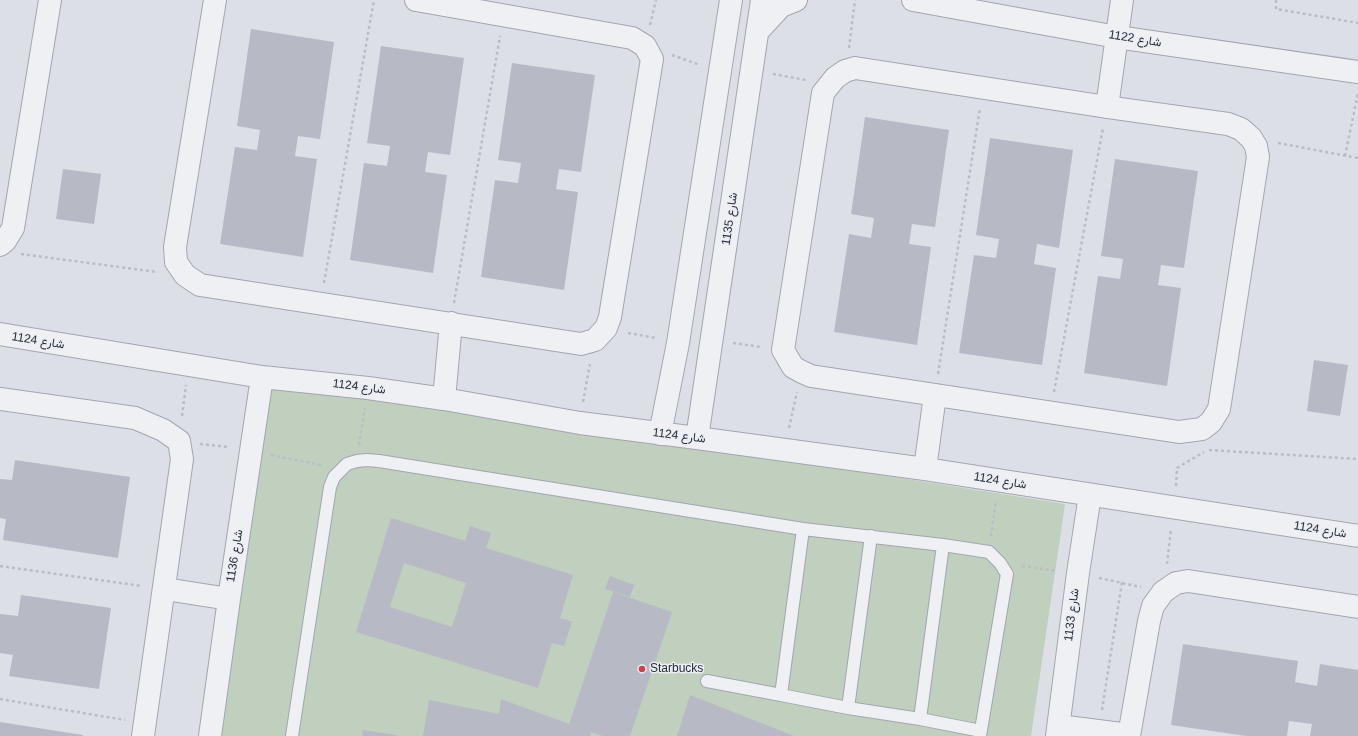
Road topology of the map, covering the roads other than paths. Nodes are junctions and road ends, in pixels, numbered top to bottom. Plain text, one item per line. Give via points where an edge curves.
1 (50, 0) edge
2 (215, 0) edge
3 (416, 0) edge
4 (716, 0) edge
5 (730, 0) edge
6 (762, 0) edge
7 (796, 0) edge
8 (913, 0) edge
9 (1122, 0) edge
10 (727, 22) junction
11 (757, 32) junction
12 (1117, 37) junction
13 (1358, 72) edge
14 (1107, 107) junction
15 (8, 249) edge
16 (451, 323) junction
17 (0, 334) edge
18 (262, 377) junction
19 (935, 395) junction
20 (0, 399) edge
21 (444, 399) junction
22 (660, 434) junction
23 (697, 438) junction
24 (925, 470) junction
25 (1090, 494) junction
26 (804, 529) junction
27 (871, 536) junction
28 (1358, 536) edge
29 (943, 545) junction
30 (165, 589) junction
31 (229, 599) junction
32 (1358, 607) edge
33 (707, 681) dead end
34 (781, 695) junction
35 (848, 708) junction
36 (920, 719) junction
37 (144, 730) edge
38 (1058, 731) edge
39 (980, 733) edge
40 (210, 736) edge
41 (292, 736) edge
42 (1129, 736) edge

1 - 15 street via 13,228 5,241
2 - 16 street via 175,247 176,262 186,275 200,285
3 - 16 street via 632,38 645,46 652,59 610,317 606,328 595,340 581,344
4 - 10 street
5 - 10 street
6 - 11 street, شارع 1135
7 - 11 street via 781,6
8 - 12 street, شارع 1122
9 - 12 street
10 - 22 street via 678,343
11 - 23 street, شارع 1135
12 - 13 street, شارع 1122
12 - 14 street
14 - 19 street via 1228,124 1241,129 1256,146 1258,157 1219,409 1211,422 1202,429 1179,432
14 - 19 street via 855,68 835,78 823,93 783,350 793,366 811,376
16 - 21 street
17 - 18 street, شارع 1124
18 - 21 street, شارع 1124
18 - 31 street, شارع 1136
19 - 24 street
20 - 30 street via 134,418 163,430 179,441 182,459
21 - 22 street, شارع 1124
22 - 23 street, شارع 1124
23 - 24 street, شارع 1124
24 - 25 street, شارع 1124
25 - 28 street, شارع 1124
25 - 38 street, شارع 1133
26 - 27 lane
26 - 34 lane
26 - 41 lane via 379,460 347,464 334,477 330,487
27 - 29 lane
27 - 35 lane
29 - 36 lane
29 - 39 lane via 989,552 1007,574
30 - 31 street
30 - 37 street
31 - 40 street, شارع 1136
32 - 42 street via 1188,581 1176,583 1163,592 1153,606
33 - 34 lane
34 - 35 lane
35 - 36 lane
36 - 39 lane
38 - 42 street via 1099,731

